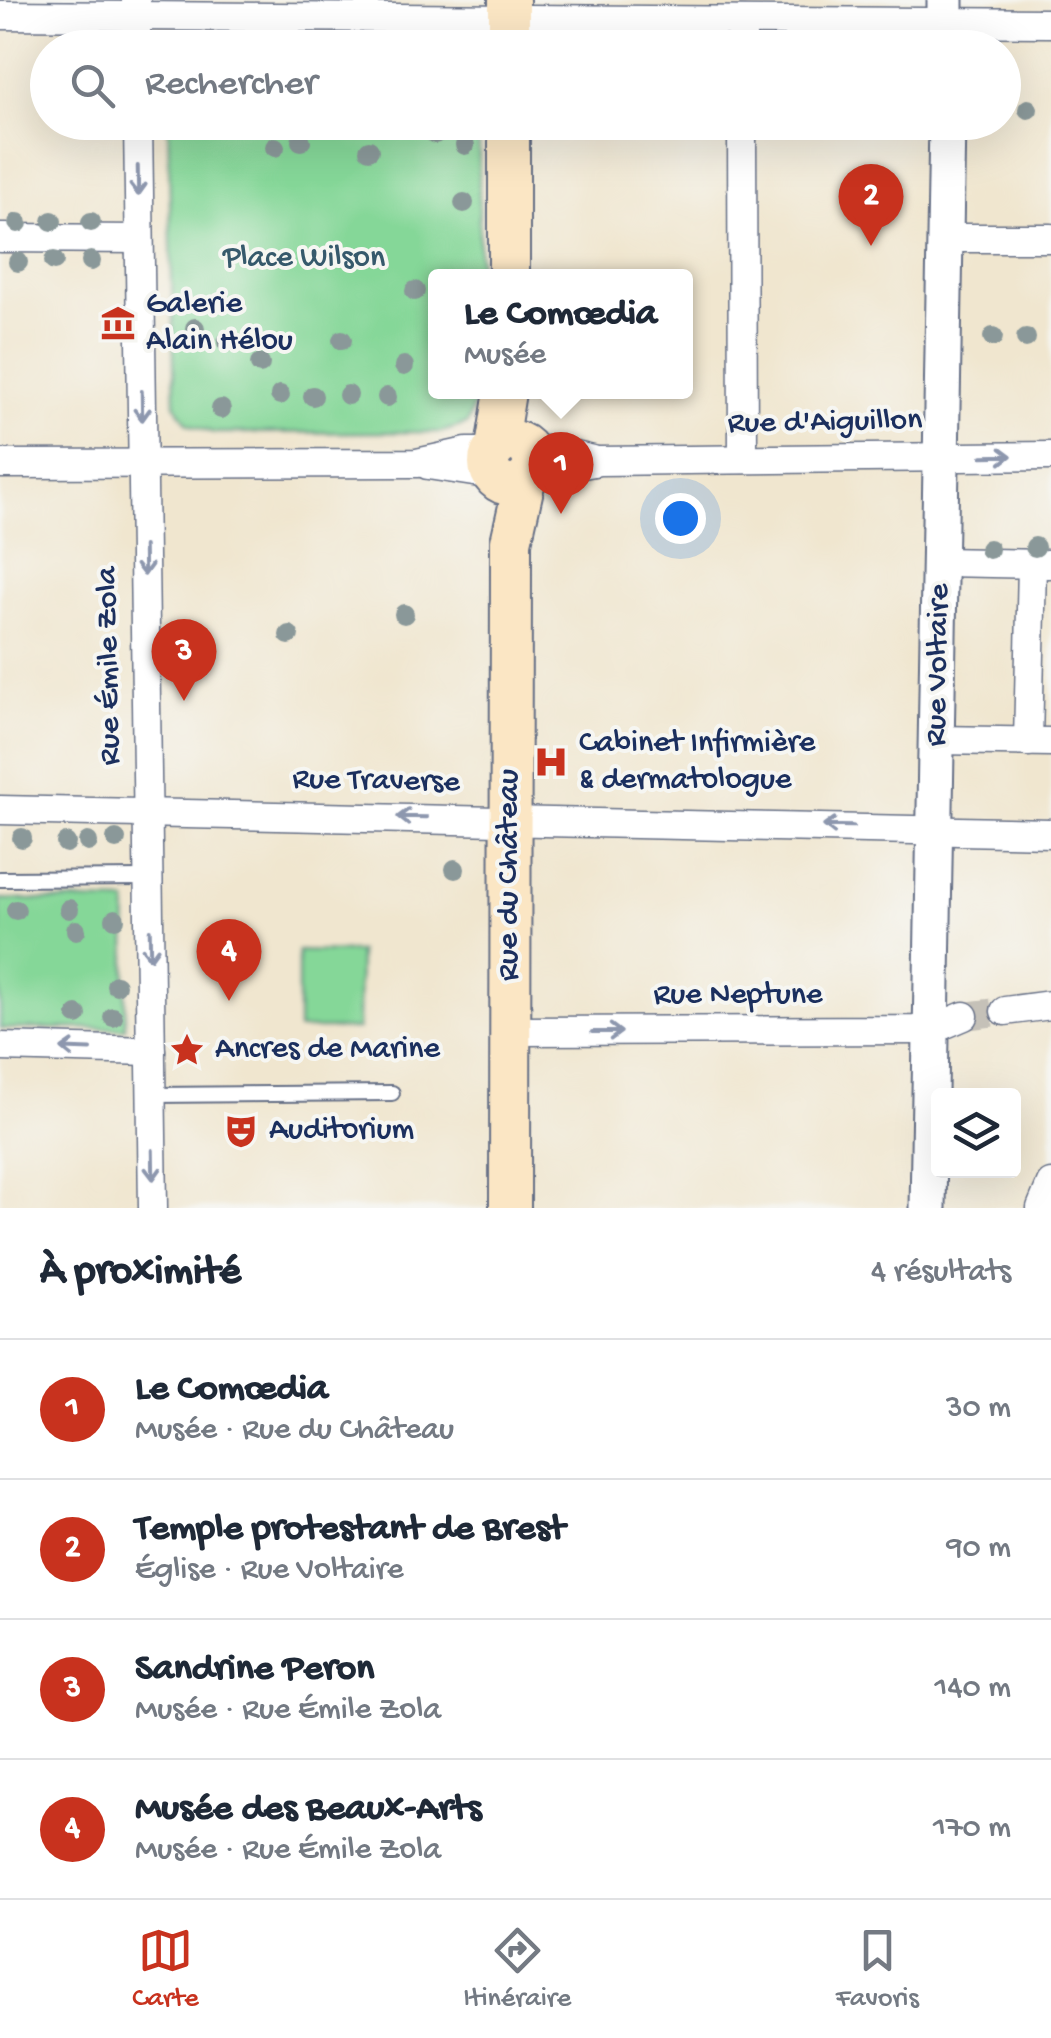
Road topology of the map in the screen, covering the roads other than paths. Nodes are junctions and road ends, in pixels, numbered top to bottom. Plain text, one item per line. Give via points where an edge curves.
1 (136, 8) edge
2 (0, 15) edge
3 (509, 22) edge
4 (945, 23) edge
5 (1051, 23) edge
6 (664, 30) edge
7 (816, 30) edge
8 (138, 140) edge
9 (509, 140) edge
10 (742, 140) edge
11 (947, 140) edge
12 (0, 238) edge
13 (946, 238) junction
14 (1051, 238) edge
15 (139, 239) junction
16 (509, 269) edge
17 (509, 399) edge
18 (1051, 456) edge
19 (942, 457) junction
20 (743, 459) junction
21 (511, 463) junction
22 (0, 464) edge
23 (143, 464) junction
24 (941, 562) junction
25 (1042, 564) edge
26 (937, 740) junction
27 (1040, 742) edge
28 (0, 810) edge
29 (148, 813) junction
30 (510, 819) junction
31 (935, 828) junction
32 (1051, 833) edge
33 (148, 878) junction
34 (0, 879) edge
35 (1051, 1004) edge
36 (1004, 1011) tunnel mouth
37 (964, 1016) tunnel mouth
38 (932, 1030) junction
39 (510, 1031) junction
40 (0, 1047) edge
41 (151, 1051) junction
42 (392, 1093) dead end
43 (152, 1095) junction
44 (1051, 1184) edge
45 (153, 1208) edge
46 (510, 1208) edge
47 (928, 1208) edge
48 (1041, 1208) edge

1 - 2 street
1 - 3 street
3 - 6 street
4 - 5 street
4 - 7 street
8 -> 15 street, Rue Émile Zola
9 - 16 main road
10 - 20 street
11 - 13 street, Rue Voltaire
12 - 15 street
13 - 14 street
13 - 19 street, Rue Voltaire
15 -> 23 street, Rue Émile Zola
17 - 21 main road, Rue du Château
19 -> 18 street, Rue d'Aiguillon
19 - 20 street, Rue d'Aiguillon
19 - 24 street, Rue Voltaire
20 - 21 street, Rue d'Aiguillon
21 - 23 street, Rue d'Aiguillon via 467,452 417,463
21 - 30 main road, Rue du Château
22 - 23 street, Rue d'Aiguillon
23 -> 29 street, Rue Émile Zola
24 - 25 street
24 - 26 street, Rue Voltaire
25 - 27 street
26 - 27 street
26 - 31 street, Rue Voltaire
28 - 29 street, Rue Traverse
30 -> 29 street, Rue Traverse
29 - 33 street, Rue Émile Zola
31 -> 30 street, Rue Traverse
30 - 39 main road, Rue du Château
31 - 32 street, Rue Traverse
31 - 38 street, Rue Voltaire
33 - 34 lane
33 -> 41 street, Rue Émile Zola
35 - 36 street
37 - 38 street, Rue Neptune
39 -> 38 street, Rue Neptune
38 - 47 street, Rue Voltaire
39 - 46 main road, Rue du Château
41 -> 40 street
41 - 43 street, Rue Émile Zola
42 - 43 lane
43 -> 45 street, Rue Émile Zola
44 - 48 street

